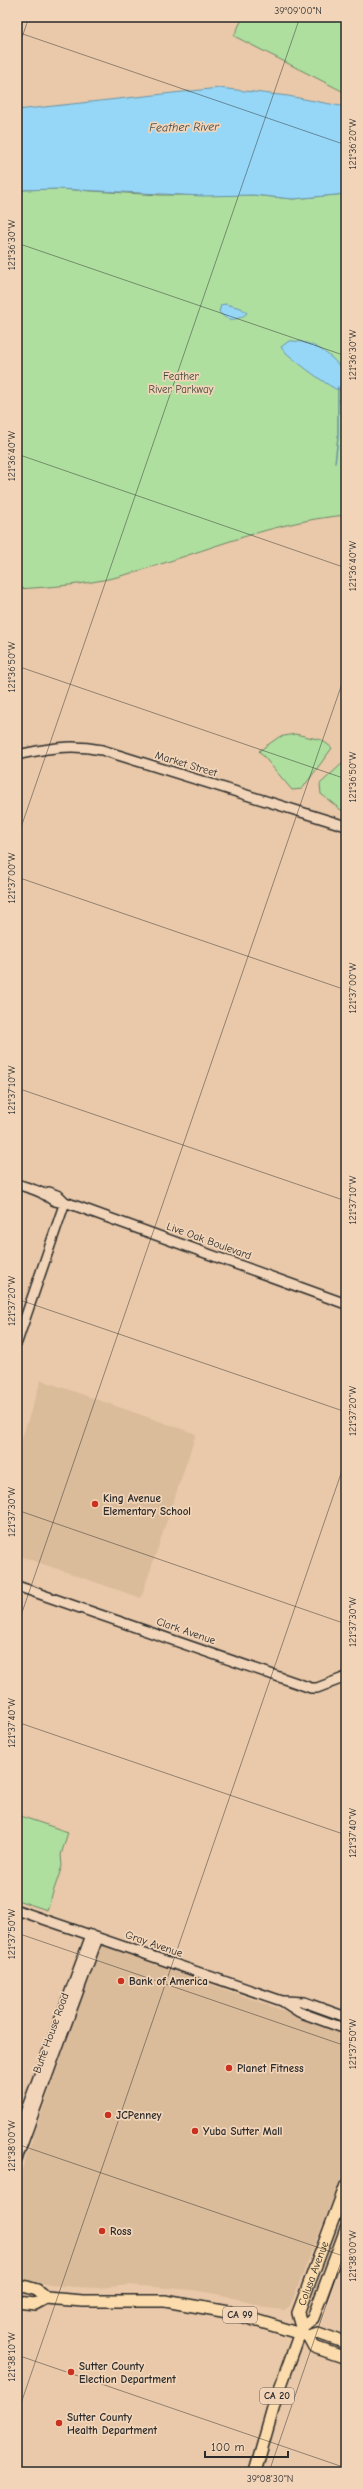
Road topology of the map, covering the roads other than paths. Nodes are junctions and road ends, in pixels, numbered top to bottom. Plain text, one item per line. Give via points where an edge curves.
1 (17, 755) edge
2 (346, 826) edge
3 (17, 1184) edge
4 (64, 1202) junction
5 (346, 1304) edge
6 (17, 1342) edge
7 (17, 1586) edge
8 (346, 1677) edge
9 (17, 1910) edge
10 (94, 1936) junction
11 (282, 2001) junction
12 (346, 2017) edge
13 (346, 2029) edge
14 (17, 2134) edge
15 (17, 2159) edge
16 (346, 2185) edge
17 (346, 2229) edge
18 (17, 2284) edge
19 (46, 2298) junction
20 (17, 2302) edge
21 (303, 2332) junction
22 (346, 2343) edge
23 (346, 2358) edge
24 (255, 2472) edge

1 - 2 main road, Market Street via 59,746 81,746 102,750
3 - 4 main road, Live Oak Boulevard via 44,1194 50,1192 60,1196
4 - 5 main road, Live Oak Boulevard
4 - 6 main road
7 - 8 main road, Clark Avenue via 311,1688
9 - 10 main road, Gray Avenue
10 - 11 main road, Gray Avenue
10 - 14 main road, Butte House Road
10 - 15 main road, Butte House Road
11 - 12 main road, Gray Avenue via 304,2002
11 - 13 main road, Gray Avenue via 299,2012
16 - 21 highway, Colusa Avenue / CA 20 via 298,2312
17 - 21 highway, Colusa Avenue / CA 20 via 313,2318
18 - 19 highway, CA 99 via 37,2290
19 - 20 highway, CA 99 via 34,2304
19 - 21 highway, CA 99 via 72,2301 151,2300 179,2303 248,2317
21 - 22 highway, CA 99 via 318,2333
21 - 23 highway, CA 99 via 314,2347
21 - 24 highway, CA 20 via 274,2406

